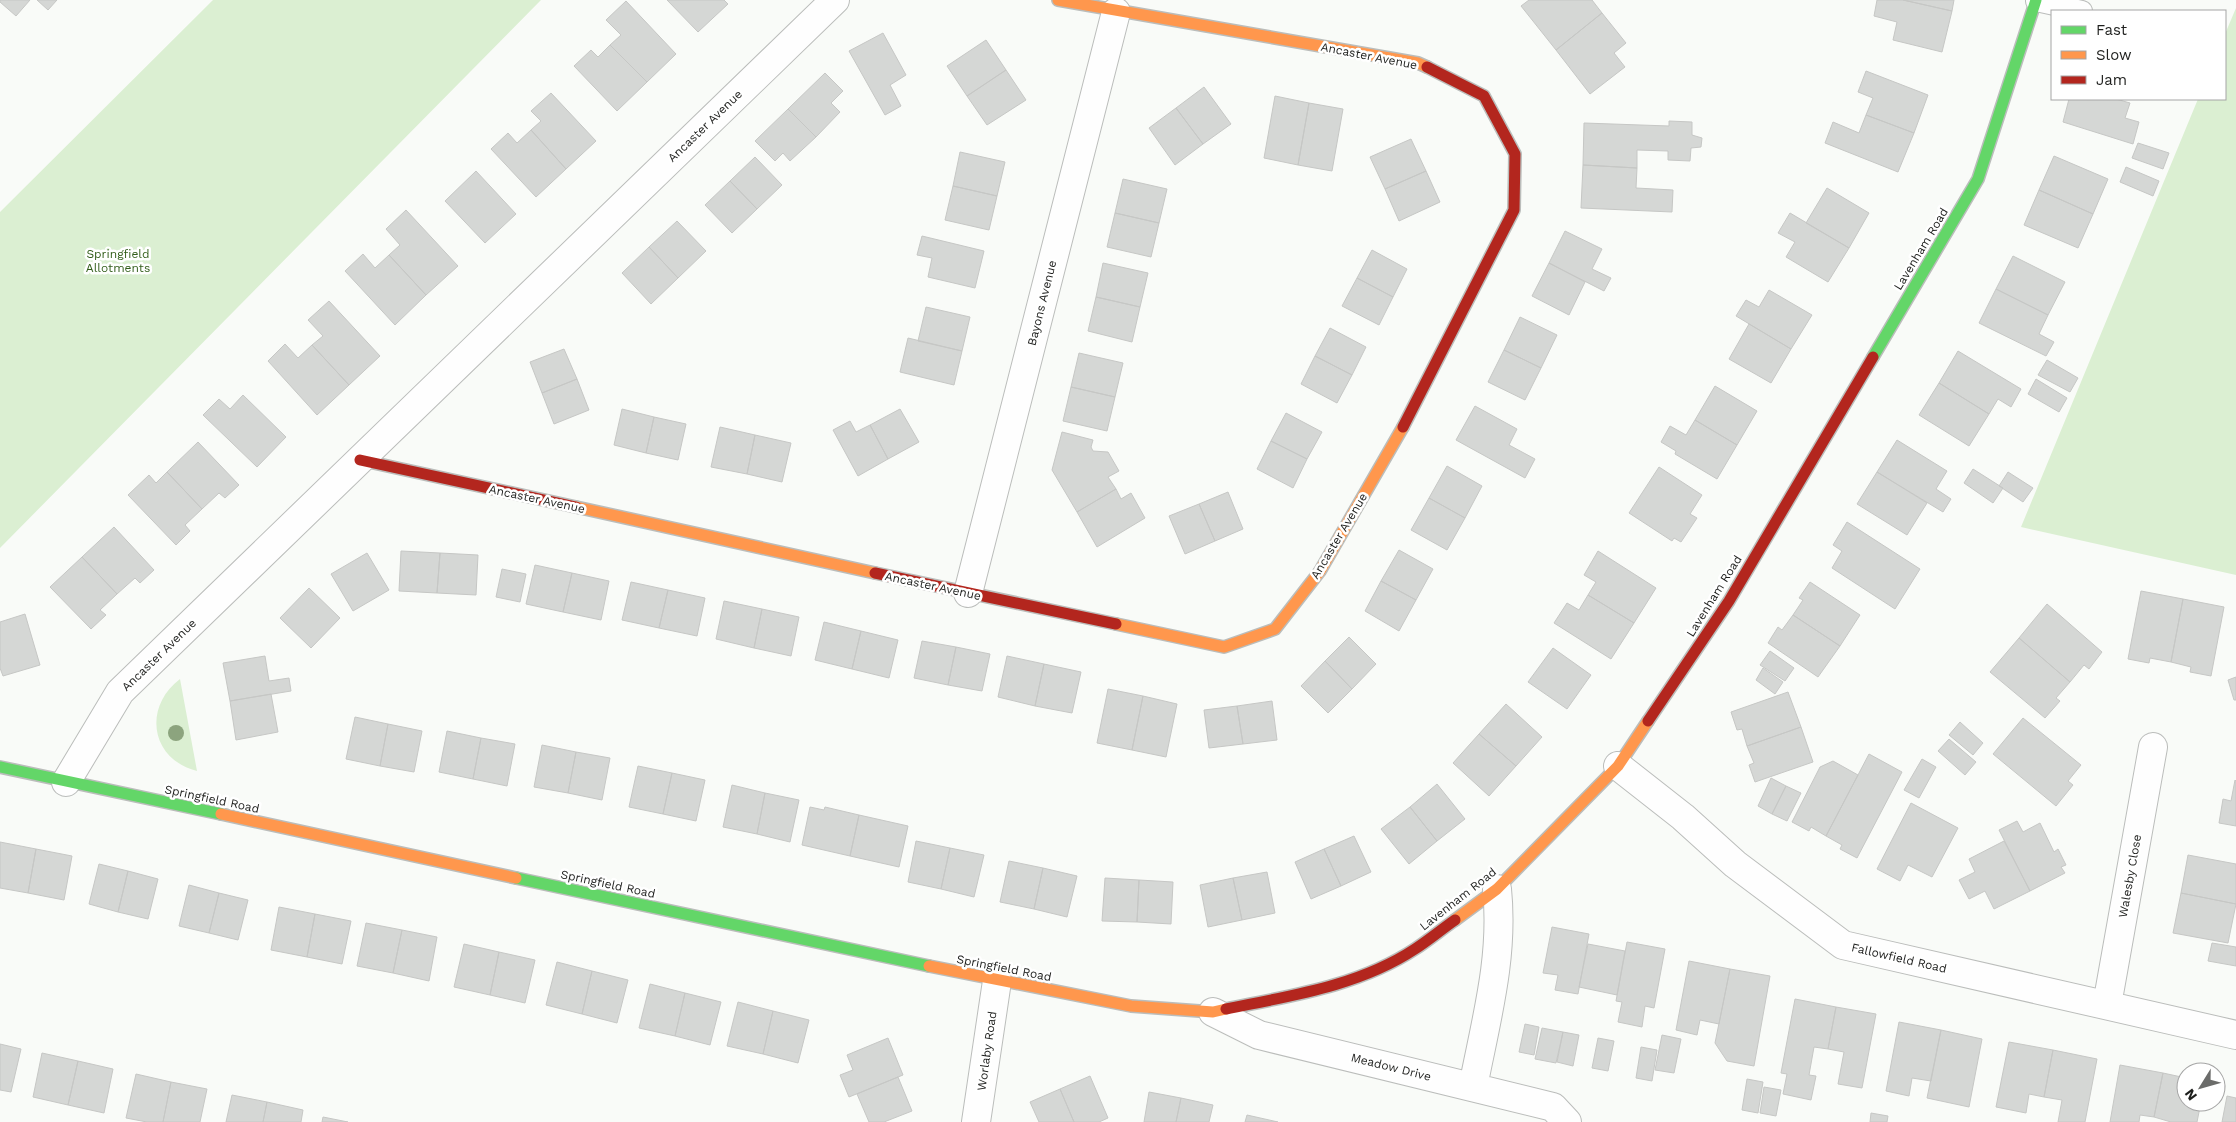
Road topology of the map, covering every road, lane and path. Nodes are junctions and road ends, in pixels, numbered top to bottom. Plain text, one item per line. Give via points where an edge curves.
1 (835, 0) edge
2 (1058, 0) edge
3 (2036, 0) edge
4 (2078, 10) edge
5 (1116, 12) junction
6 (360, 460) junction
7 (968, 593) junction
8 (2153, 747) dead end
9 (1618, 766) junction
10 (0, 767) edge
11 (66, 782) junction
12 (1497, 889) junction
13 (997, 981) junction
14 (2107, 1005) junction
15 (1213, 1012) junction
16 (2236, 1035) edge
17 (1473, 1087) junction
18 (976, 1122) edge
19 (1567, 1122) edge

1 - 6 street, Ancaster Avenue
2 - 5 street, Ancaster Avenue
3 - 4 lane
3 - 9 street, Lavenham Road via 1978,179 1729,601
5 - 7 street, Bayons Avenue
5 - 7 street, Ancaster Avenue via 1418,64 1484,96 1515,154 1514,210 1398,435 1320,571 1275,629 1224,647
6 - 7 street, Ancaster Avenue
6 - 11 street, Ancaster Avenue via 120,692
8 - 14 street, Walesby Close
9 - 12 street, Lavenham Road
9 - 14 street, Fallowfield Road via 1683,817 1735,864 1843,945
10 - 11 street, Springfield Road
11 - 13 street, Springfield Road
12 - 15 street, Lavenham Road via 1414,950 1363,975 1316,990
12 - 17 street via 1500,919 1498,955
13 - 15 street, Springfield Road via 1131,1006
13 - 18 street, Worlaby Road
14 - 16 street, Fallowfield Road
15 - 17 street, Meadow Drive via 1259,1035
17 - 19 street, Meadow Drive via 1553,1107

